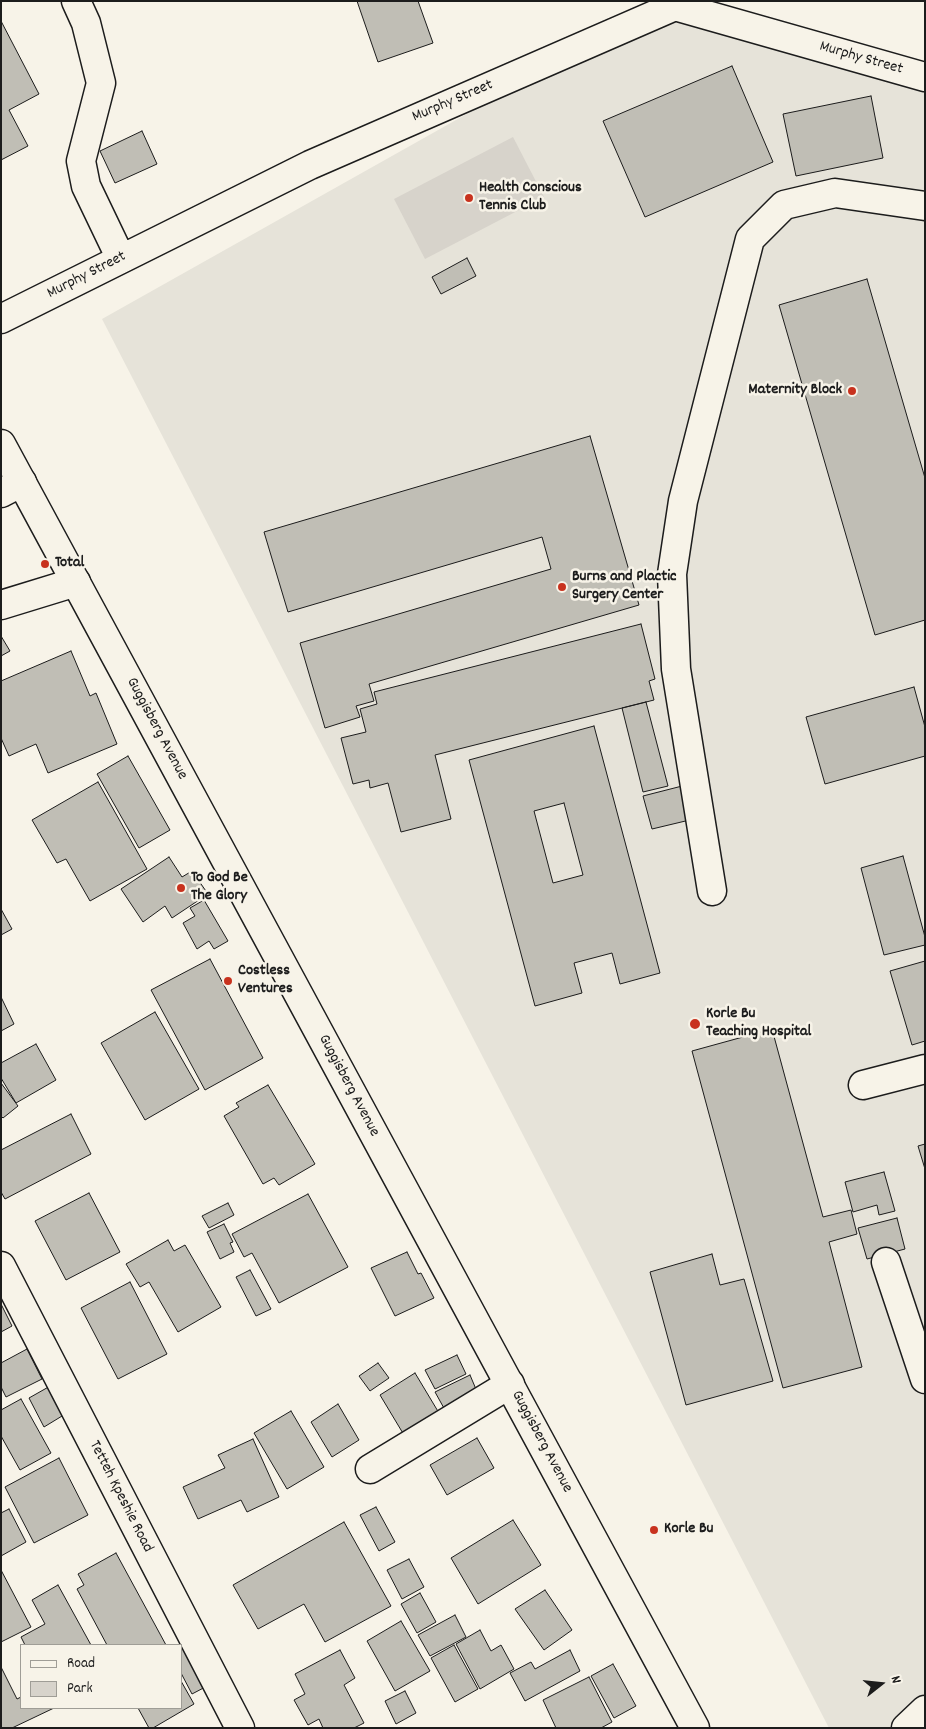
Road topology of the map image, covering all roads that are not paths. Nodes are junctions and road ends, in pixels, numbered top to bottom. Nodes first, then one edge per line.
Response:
1 (76, 1) edge
2 (676, 4) edge
3 (925, 77) edge
4 (925, 206) edge
5 (121, 259) junction
6 (1, 319) edge
7 (1, 444) edge
8 (12, 487) edge
9 (76, 582) junction
10 (1, 605) edge
11 (712, 891) dead end
12 (925, 1069) edge
13 (863, 1085) dead end
14 (886, 1262) dead end
15 (1, 1266) edge
16 (925, 1379) edge
17 (510, 1384) junction
18 (370, 1469) dead end
19 (925, 1710) edge
20 (240, 1728) edge
21 (695, 1728) edge
22 (906, 1728) edge

1 - 5 street
2 - 3 street, Murphy Street
2 - 5 street, Murphy Street
4 - 11 street
5 - 6 street, Murphy Street
7 - 8 street, Guggisberg Avenue
8 - 9 street, Guggisberg Avenue
9 - 10 street
9 - 17 street, Guggisberg Avenue
12 - 13 street
14 - 16 street
15 - 20 street, Tetteh Kpeshie Road
17 - 18 street
17 - 21 street, Guggisberg Avenue
19 - 22 street

